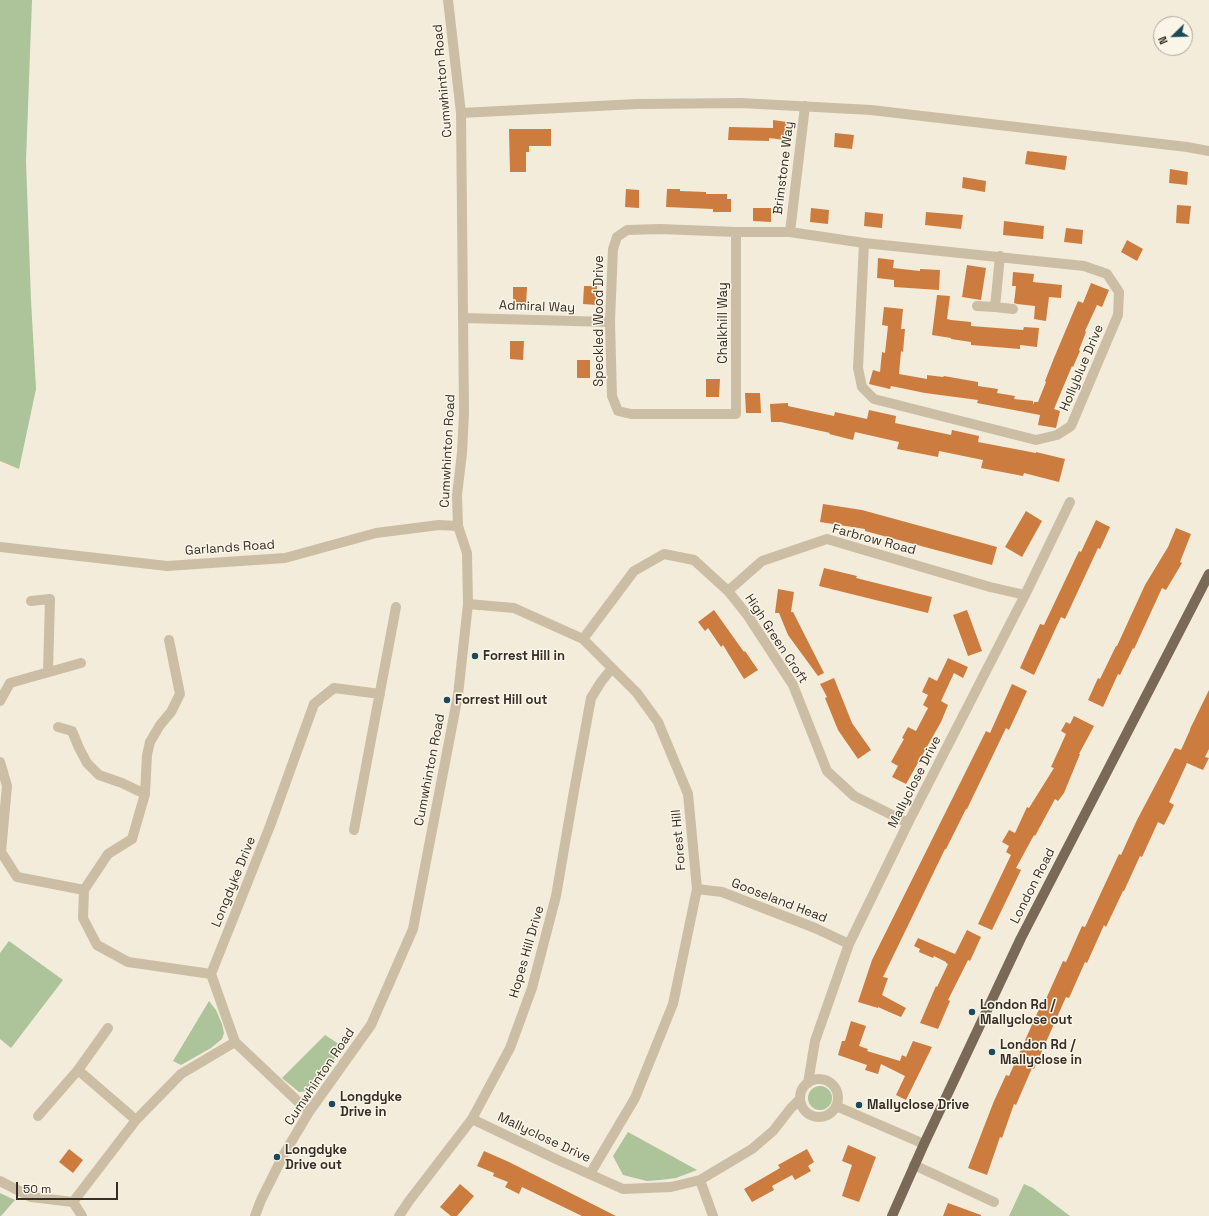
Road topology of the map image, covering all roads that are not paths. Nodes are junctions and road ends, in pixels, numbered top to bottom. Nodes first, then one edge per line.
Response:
1 (448, 0) edge
2 (805, 106) junction
3 (461, 113) junction
4 (1209, 151) edge
5 (736, 232) junction
6 (790, 232) junction
7 (864, 243) junction
8 (1000, 256) junction
9 (977, 306) dead end
10 (995, 307) junction
11 (1013, 309) dead end
12 (463, 318) junction
13 (610, 322) junction
14 (618, 411) joint
15 (1070, 502) dead end
16 (458, 526) junction
17 (0, 547) edge
18 (1209, 574) edge
19 (728, 591) junction
20 (1025, 595) junction
21 (31, 601) dead end
22 (468, 604) junction
23 (396, 608) dead end
24 (583, 639) junction
25 (169, 640) dead end
26 (81, 662) dead end
27 (612, 668) junction
28 (48, 672) junction
29 (380, 694) junction
30 (0, 701) edge
31 (58, 727) dead end
32 (0, 762) edge
33 (146, 794) junction
34 (2, 820) edge
35 (908, 823) junction
36 (354, 830) dead end
37 (697, 889) junction
38 (84, 890) junction
39 (849, 944) junction
40 (211, 974) junction
41 (108, 1028) dead end
42 (235, 1042) junction
43 (78, 1070) junction
44 (808, 1083) junction
45 (800, 1099) junction
46 (836, 1106) junction
47 (309, 1112) junction
48 (38, 1116) dead end
49 (472, 1119) junction
50 (136, 1120) junction
51 (924, 1144) junction
52 (914, 1165) junction
53 (590, 1174) junction
54 (700, 1180) junction
55 (0, 1181) edge
56 (73, 1202) junction
57 (994, 1202) dead end
58 (82, 1216) edge
59 (255, 1216) edge
60 (399, 1216) edge
61 (713, 1216) edge
62 (892, 1216) edge

1 - 3 street, Cumwhinton Road
2 - 3 street
2 - 4 street
2 - 6 street, Brimstone Way
3 - 12 street, Cumwhinton Road
5 - 6 street, Speckled Wood Drive
5 - 13 street, Speckled Wood Drive
5 - 14 street, Chalkhill Way
6 - 7 street, Hollyblue Drive
7 - 8 street, Hollyblue Drive
7 - 8 street, Hollyblue Drive
8 - 10 street
9 - 10 street
10 - 11 street
12 - 13 street, Admiral Way
12 - 16 street, Cumwhinton Road
13 - 14 street, Speckled Wood Drive
15 - 20 street, Mallyclose Drive
16 - 17 street, Garlands Road
16 - 22 street, Cumwhinton Road
18 - 51 main road, London Road
19 - 20 street, Farbrow Road
19 - 24 street, High Green Croft
19 - 35 street, High Green Croft
20 - 35 street, Mallyclose Drive
21 - 28 street
22 - 24 street, Forest Hill
22 - 47 street, Cumwhinton Road
23 - 29 street
24 - 27 street, Forest Hill
25 - 33 street
26 - 28 street
27 - 37 street, Forest Hill
27 - 49 street, Hopes Hill Drive
28 - 30 street
29 - 36 street
29 - 40 street, Longdyke Drive
31 - 33 street
32 - 34 street
33 - 38 street
34 - 38 street
35 - 39 street, Mallyclose Drive
37 - 39 street, Gooseland Head
37 - 53 street, Forest Hill
38 - 40 street
39 - 44 street, Mallyclose Drive
40 - 42 street
41 - 43 street
42 - 47 street
42 - 50 street
43 - 48 street
43 - 50 street
44 - 45 street, Mallyclose Drive
44 - 46 street
45 - 46 street
45 - 54 street, Mallyclose Drive
46 - 51 street
47 - 59 street, Cumwhinton Road
49 - 53 street, Mallyclose Drive
49 - 60 street, Hopes Hill Drive
50 - 56 street
51 - 52 main road, London Road
52 - 57 street
52 - 62 main road, London Road
53 - 54 street, Mallyclose Drive
54 - 61 street
55 - 56 street
56 - 58 street

